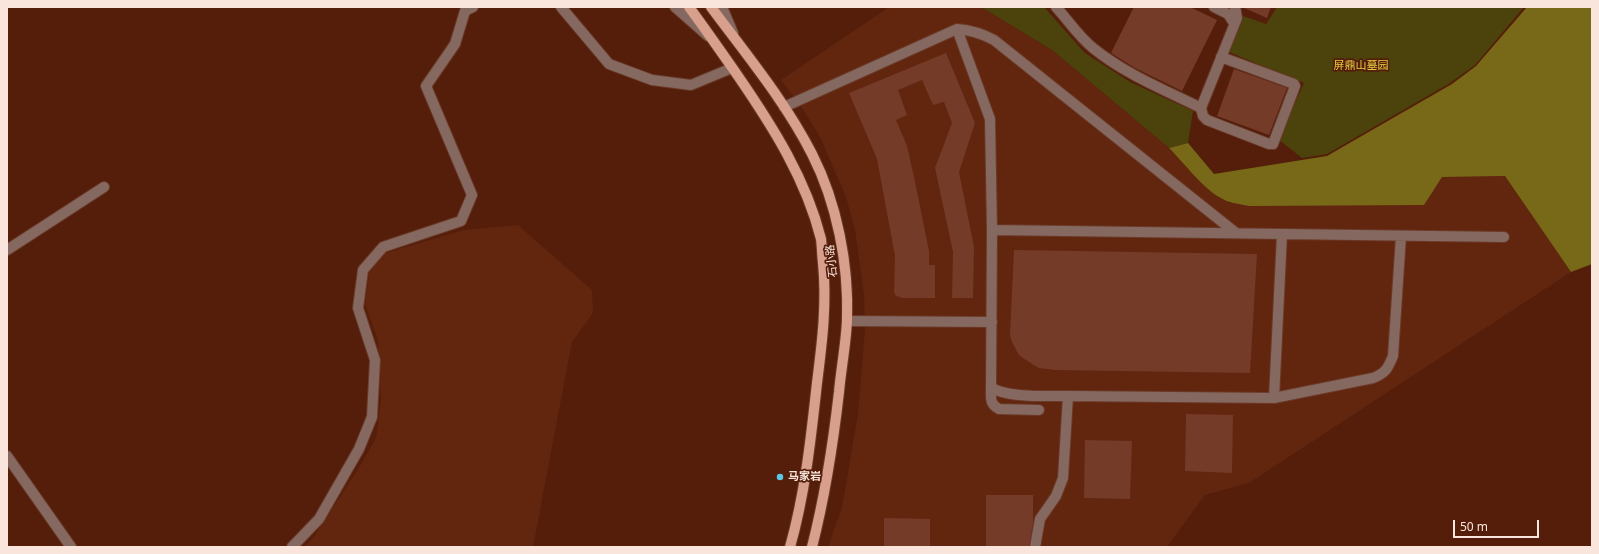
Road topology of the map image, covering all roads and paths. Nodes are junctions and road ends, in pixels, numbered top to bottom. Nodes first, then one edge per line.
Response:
1 (473, 7) edge
2 (562, 7) edge
3 (675, 7) edge
4 (689, 7) edge
5 (711, 7) edge
6 (722, 7) edge
7 (1056, 7) edge
8 (1214, 7) edge
9 (1235, 7) edge
10 (1234, 23) junction
11 (957, 29) junction
12 (737, 42) junction
13 (717, 45) junction
14 (1221, 57) junction
15 (732, 68) junction
16 (784, 107) junction
17 (1201, 108) junction
18 (104, 187) dead end
19 (992, 230) junction
20 (1236, 233) junction
21 (1282, 234) junction
22 (1401, 236) junction
23 (1504, 237) dead end
24 (7, 250) edge
25 (847, 320) junction
26 (992, 322) junction
27 (991, 387) junction
28 (1068, 396) junction
29 (1274, 398) junction
30 (1039, 410) dead end
31 (7, 456) edge
32 (71, 547) edge
33 (292, 547) edge
34 (790, 547) edge
35 (812, 547) edge
36 (1036, 547) edge

1 - 33 street
2 - 15 street
3 - 13 street
4 - 13 main road, 石小路
5 - 12 main road, 石小路
6 - 12 street
7 - 17 street
8 - 10 street
9 - 10 street
10 - 14 street
11 - 16 street
11 - 19 street
11 - 20 street
12 - 16 main road, 石小路
13 - 15 main road, 石小路
14 - 17 street
14 - 17 street
15 - 34 main road, 石小路
16 - 25 main road, 石小路
18 - 24 street
19 - 20 street
19 - 26 street
20 - 21 street
21 - 22 street
21 - 29 street
22 - 23 street
22 - 29 street
25 - 26 street
25 - 35 main road, 石小路
26 - 27 street
27 - 28 street
27 - 30 street
28 - 29 street
28 - 36 street
31 - 32 street

